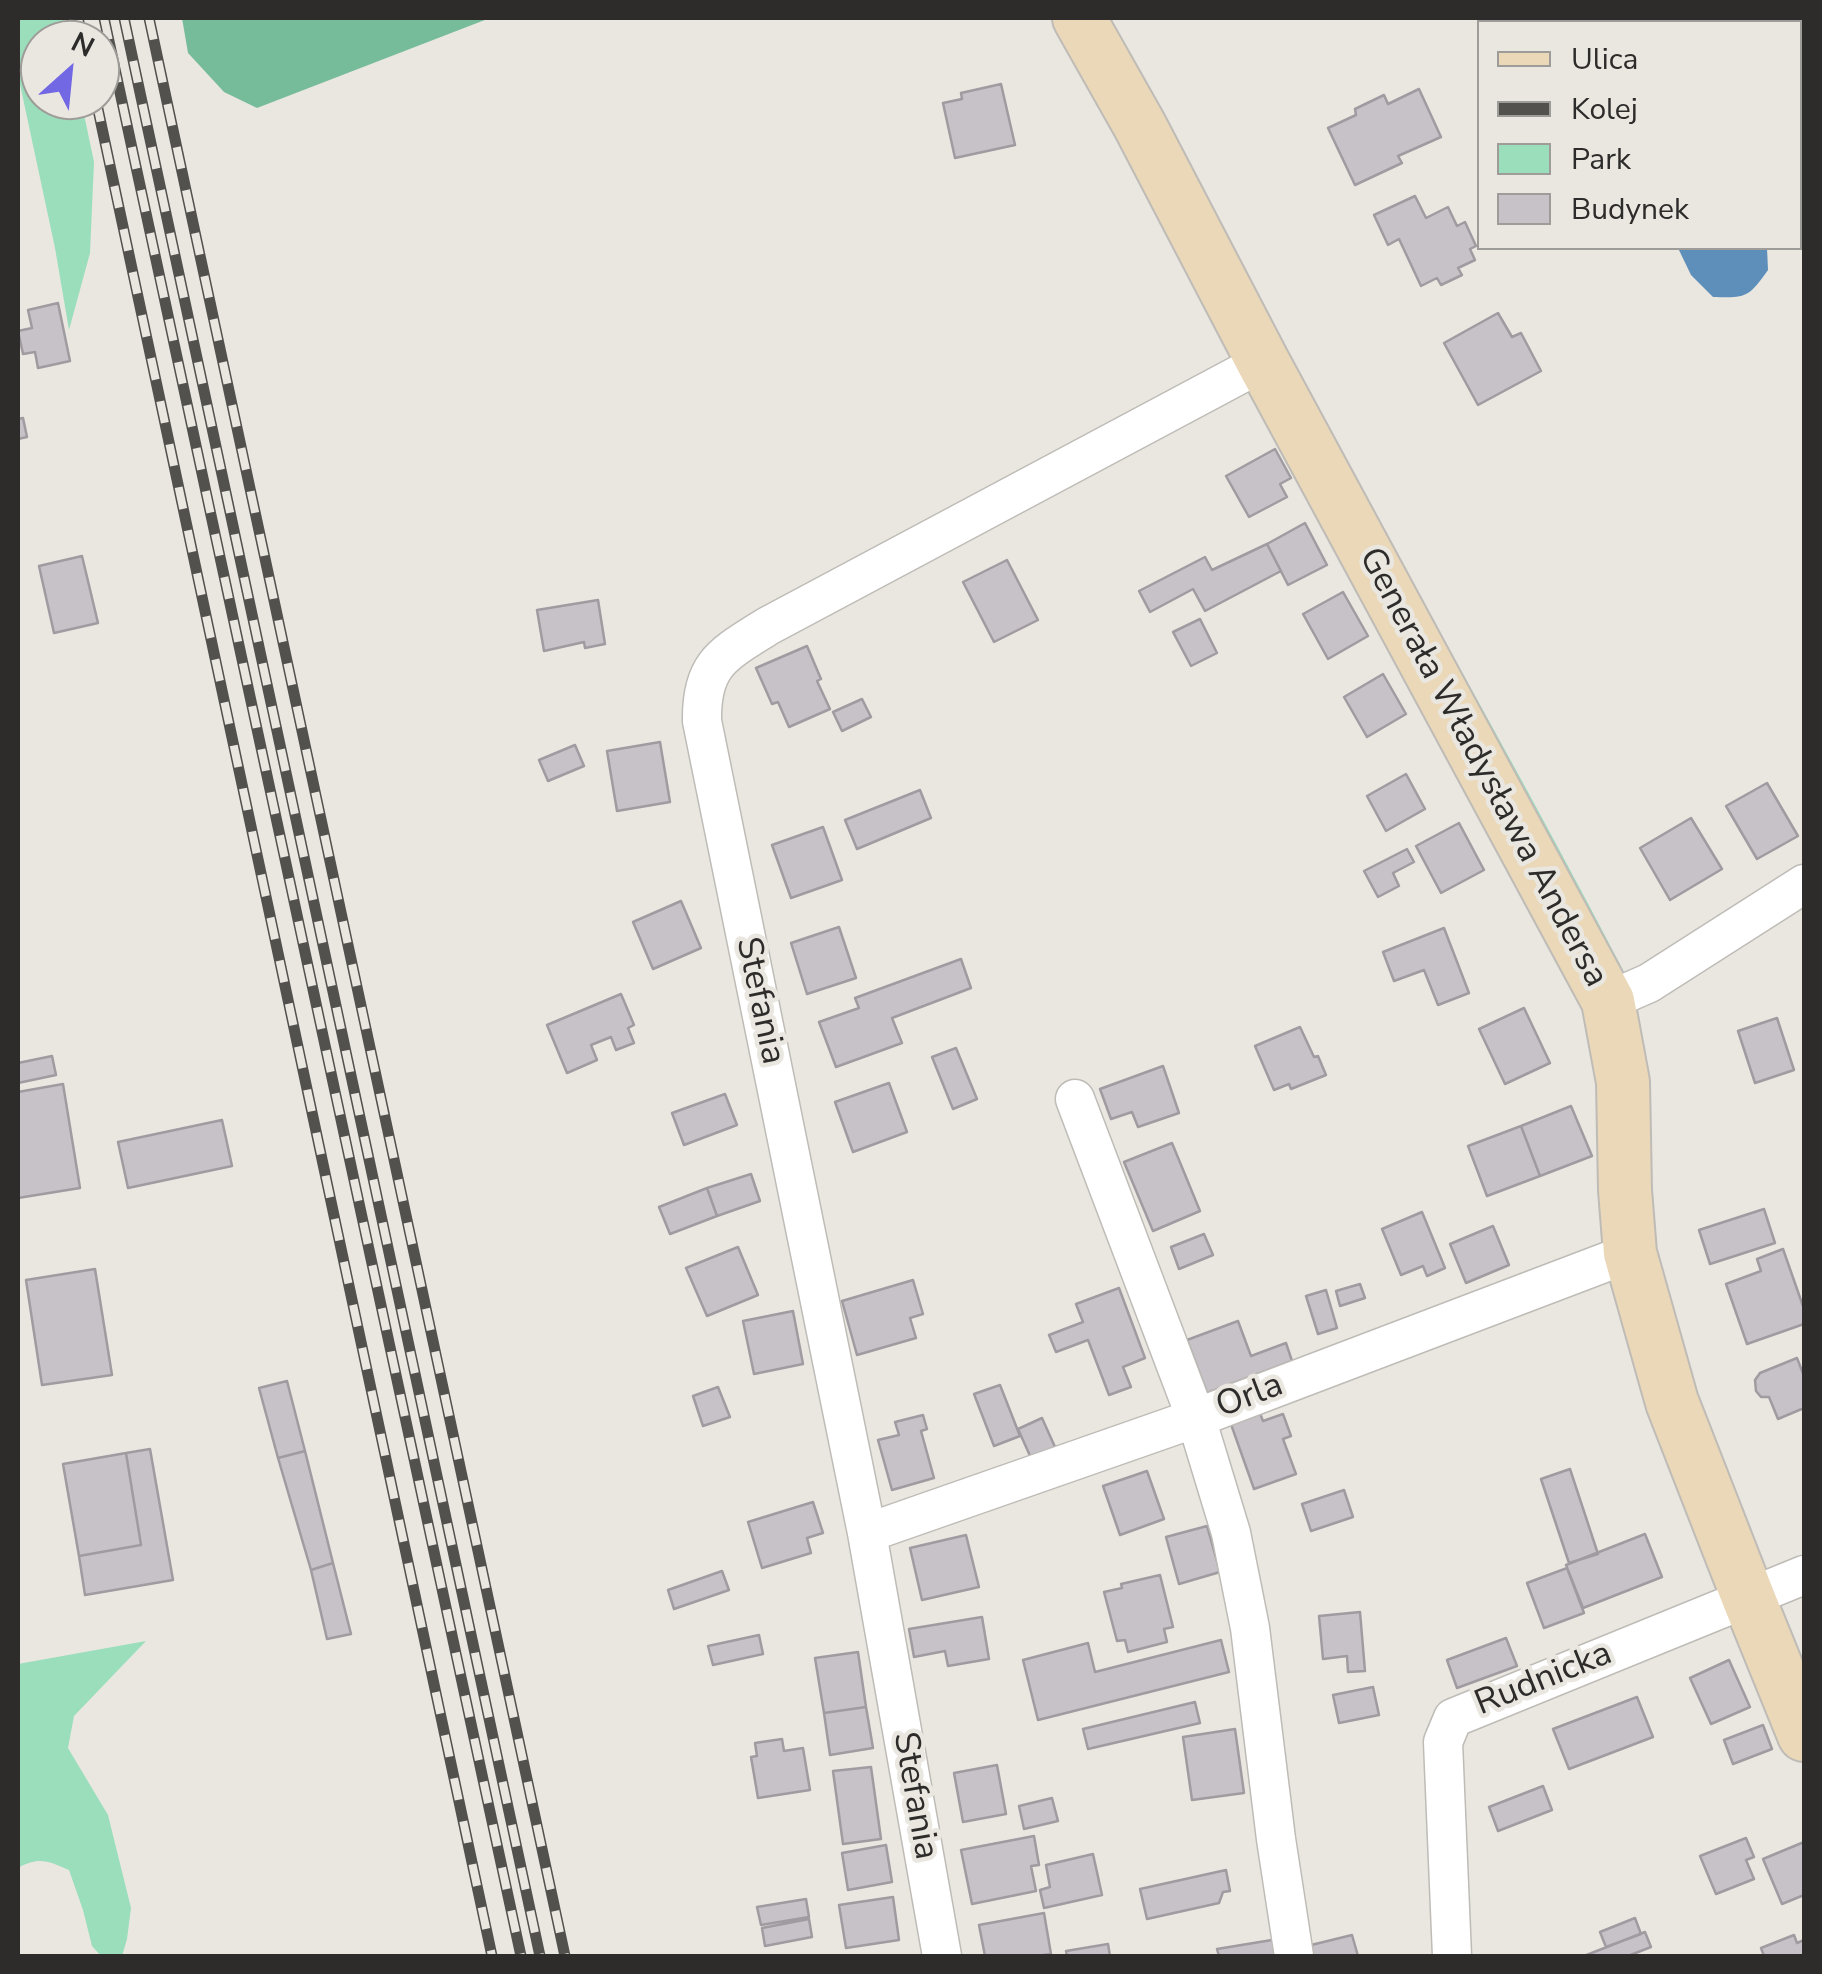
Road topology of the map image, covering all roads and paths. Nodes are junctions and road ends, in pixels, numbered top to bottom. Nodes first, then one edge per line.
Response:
1 (1079, 18) edge
2 (1263, 362) junction
3 (1804, 884) edge
4 (1608, 1001) junction
5 (1076, 1099) dead end
6 (1630, 1252) junction
7 (1196, 1418) junction
8 (867, 1533) junction
9 (1804, 1575) edge
10 (1748, 1597) junction
11 (1804, 1736) edge
12 (942, 1956) edge
13 (1294, 1956) edge
14 (1452, 1956) edge

1 - 2 street, Generała Władysława Andersa
2 - 4 street, Generała Władysława Andersa
2 - 8 street, Stefania
3 - 4 street
4 - 6 street, Generała Władysława Andersa
5 - 7 street
6 - 7 street, Orla
6 - 10 street, Generała Władysława Andersa
7 - 8 street, Orla
7 - 13 street
8 - 12 street, Stefania
9 - 10 street, Rudnicka
10 - 11 street, Generała Władysława Andersa
10 - 14 street, Rudnicka

